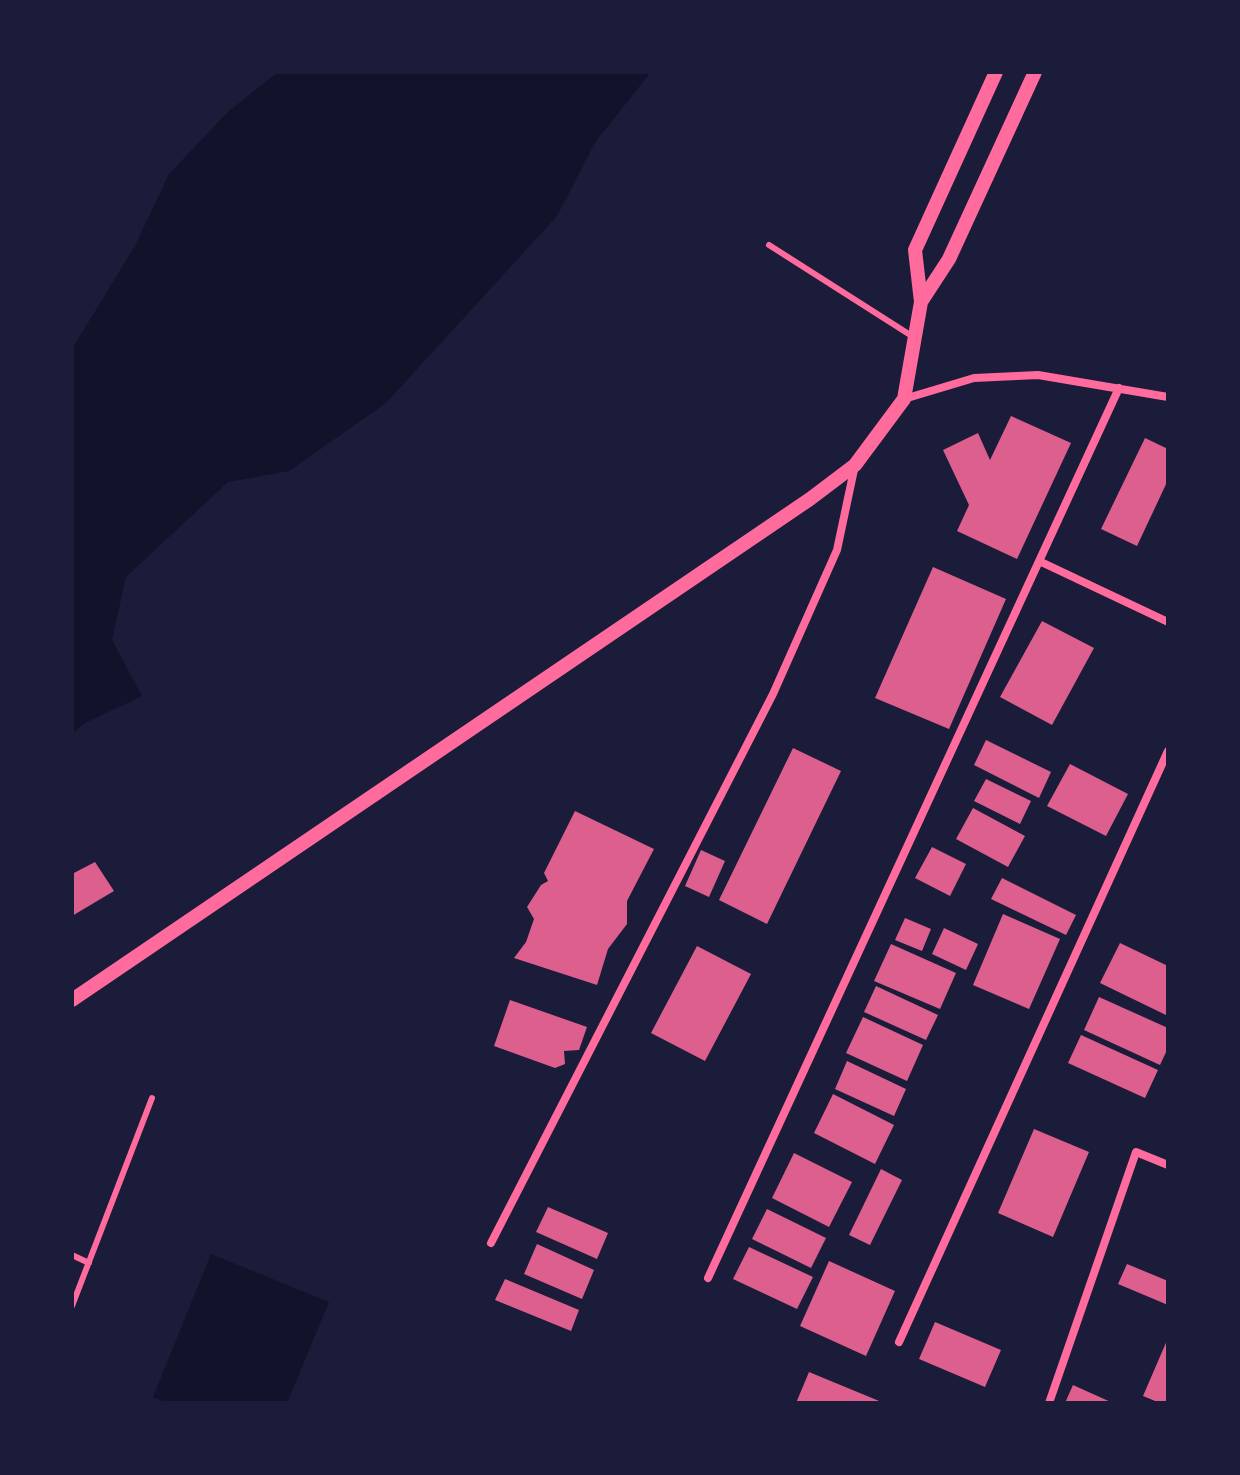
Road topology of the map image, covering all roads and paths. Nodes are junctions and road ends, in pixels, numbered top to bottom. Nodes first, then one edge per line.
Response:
1 (996, 72) edge
2 (1035, 72) edge
3 (769, 245) dead end
4 (921, 302) junction
5 (915, 338) junction
6 (1119, 388) junction
7 (1168, 397) edge
8 (904, 399) junction
9 (855, 465) junction
10 (1039, 561) junction
11 (1168, 622) edge
12 (1168, 751) edge
13 (72, 1000) edge
14 (152, 1098) dead end
15 (1168, 1165) edge
16 (491, 1243) dead end
17 (72, 1255) edge
18 (89, 1263) junction
19 (708, 1278) dead end
20 (72, 1306) edge
21 (899, 1342) dead end
22 (1049, 1403) edge

1 - 4 street
2 - 4 street
3 - 5 lane
4 - 5 street
5 - 8 street
6 - 7 street
6 - 8 street
6 - 10 street
8 - 9 street
9 - 13 street
9 - 16 street
10 - 11 street
10 - 19 street
12 - 21 street
14 - 18 lane
15 - 22 street
17 - 18 lane
18 - 20 lane

